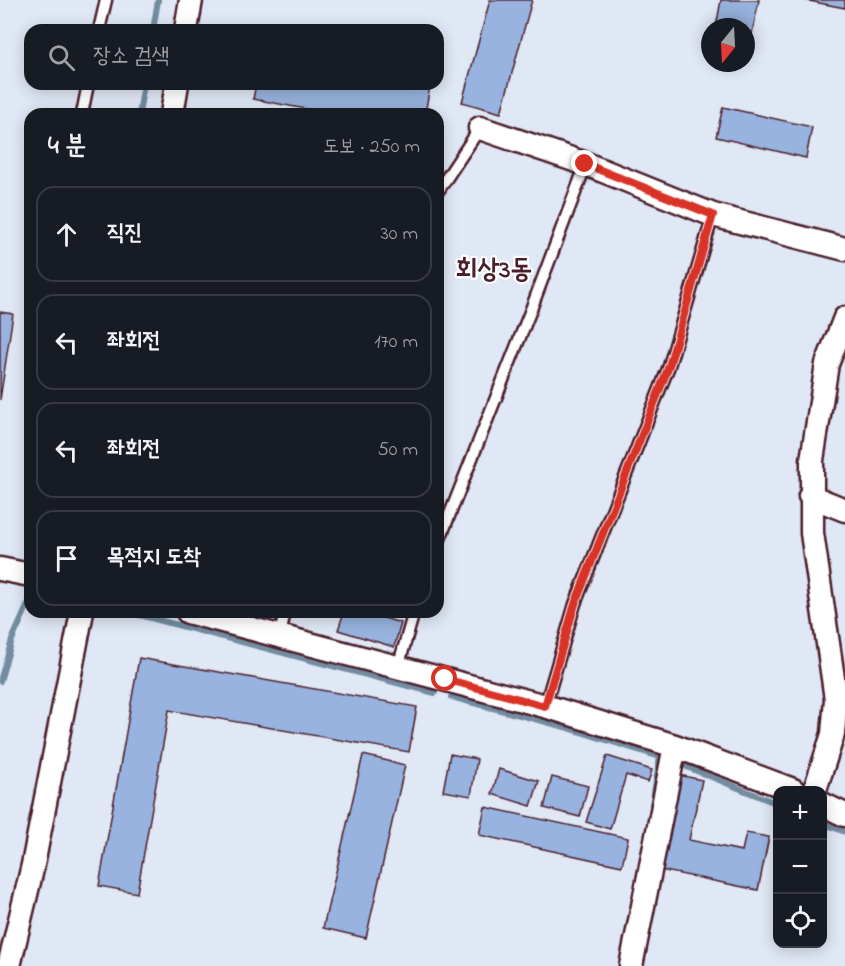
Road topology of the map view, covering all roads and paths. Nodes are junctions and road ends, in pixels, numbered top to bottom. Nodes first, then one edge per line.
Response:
1 (106, 0) edge
2 (191, 0) edge
3 (100, 24) edge
4 (187, 24) edge
5 (87, 90) edge
6 (176, 90) edge
7 (83, 108) edge
8 (172, 108) edge
9 (480, 128) joint
10 (585, 164) junction
11 (444, 182) edge
12 (713, 215) junction
13 (845, 249) edge
14 (845, 318) edge
15 (836, 366) edge
16 (810, 496) junction
17 (845, 510) edge
18 (444, 529) edge
19 (0, 568) edge
20 (24, 574) edge
21 (81, 618) edge
22 (212, 618) edge
23 (284, 618) edge
24 (412, 618) edge
25 (280, 635) junction
26 (398, 667) junction
27 (545, 706) junction
28 (675, 746) junction
29 (782, 786) edge
30 (816, 786) edge
31 (827, 806) edge
32 (845, 815) edge
33 (9, 966) edge
34 (631, 966) edge

1 - 3 lane
2 - 4 street
5 - 7 lane
6 - 8 street
9 - 10 street
9 - 11 lane
10 - 12 street
10 - 18 lane
12 - 13 street
12 - 27 lane
14 - 15 street
15 - 16 street
16 - 17 street
16 - 30 street
19 - 20 street
21 - 33 street
22 - 25 street
23 - 25 lane
24 - 26 lane
25 - 26 street
26 - 27 street
27 - 28 street
28 - 29 street
28 - 34 street
31 - 32 street

